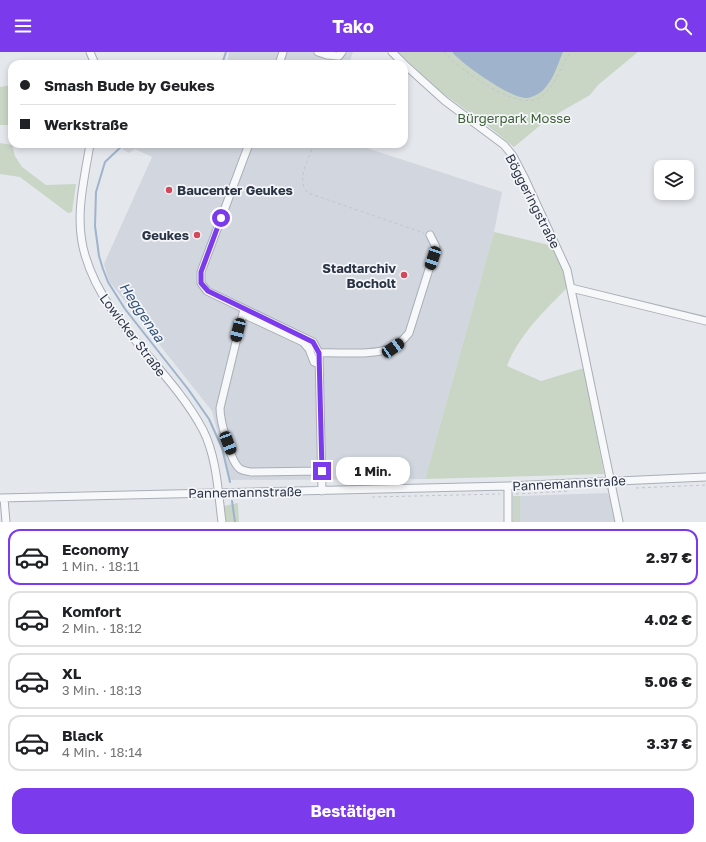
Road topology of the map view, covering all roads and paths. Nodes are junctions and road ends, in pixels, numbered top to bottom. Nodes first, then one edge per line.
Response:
1 (318, 52) edge
2 (342, 52) edge
3 (392, 52) edge
4 (444, 52) edge
5 (571, 52) edge
6 (400, 60) edge
7 (408, 68) edge
8 (89, 148) edge
9 (248, 148) edge
10 (313, 148) edge
11 (430, 235) joint
12 (571, 288) junction
13 (243, 311) junction
14 (706, 321) edge
15 (319, 353) junction
16 (319, 364) junction
17 (322, 471) junction
18 (706, 477) edge
19 (610, 480) junction
20 (508, 486) junction
21 (322, 491) junction
22 (218, 492) junction
23 (2, 498) edge
24 (6, 522) edge
25 (222, 522) edge
26 (508, 522) edge
27 (619, 522) edge

1 - 2 street
3 - 6 street, Böggeringstraße
4 - 5 path
7 - 12 street, Böggeringstraße
8 - 22 street, Lowicker Straße
9 - 13 street
10 - 11 path
11 - 15 street
12 - 14 street
12 - 19 street, Böggeringstraße
13 - 15 street
13 - 16 street
13 - 17 street
15 - 16 street
16 - 17 street
17 - 21 street
18 - 19 street, Pannemannstraße
19 - 20 street, Pannemannstraße
19 - 27 street, Böggeringstraße
20 - 21 street, Pannemannstraße
20 - 26 street
21 - 22 street, Pannemannstraße
22 - 23 street, Pannemannstraße
22 - 25 street, Lowicker Straße
23 - 24 street

